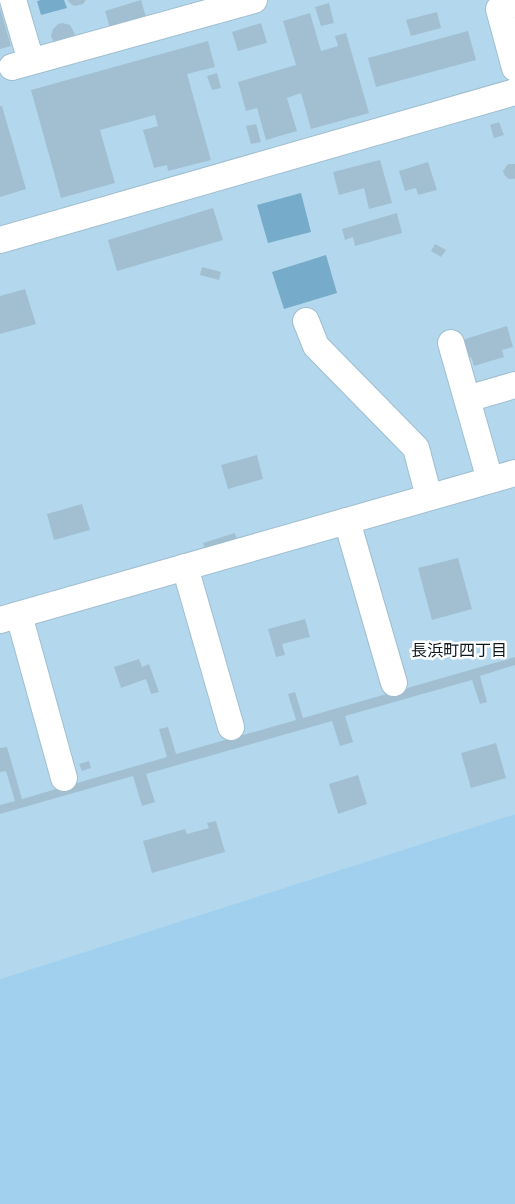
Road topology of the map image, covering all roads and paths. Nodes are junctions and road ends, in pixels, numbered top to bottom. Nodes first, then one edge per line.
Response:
1 (13, 0) edge
2 (254, 0) edge
3 (503, 4) edge
4 (515, 68) edge
5 (515, 92) edge
6 (0, 240) edge
7 (306, 321) dead end
8 (451, 343) dead end
9 (515, 385) edge
10 (467, 399) junction
11 (515, 473) edge
12 (490, 480) junction
13 (429, 497) junction
14 (347, 521) junction
15 (185, 568) junction
16 (9, 618) edge
17 (394, 683) dead end
18 (231, 727) dead end
19 (64, 778) dead end

1 - 2 lane
3 - 4 lane
5 - 6 lane
7 - 13 lane
8 - 10 lane
9 - 10 lane
10 - 12 lane
11 - 12 lane
12 - 13 lane
13 - 14 lane
14 - 15 lane
14 - 17 lane
15 - 16 lane
15 - 18 lane
16 - 19 lane

